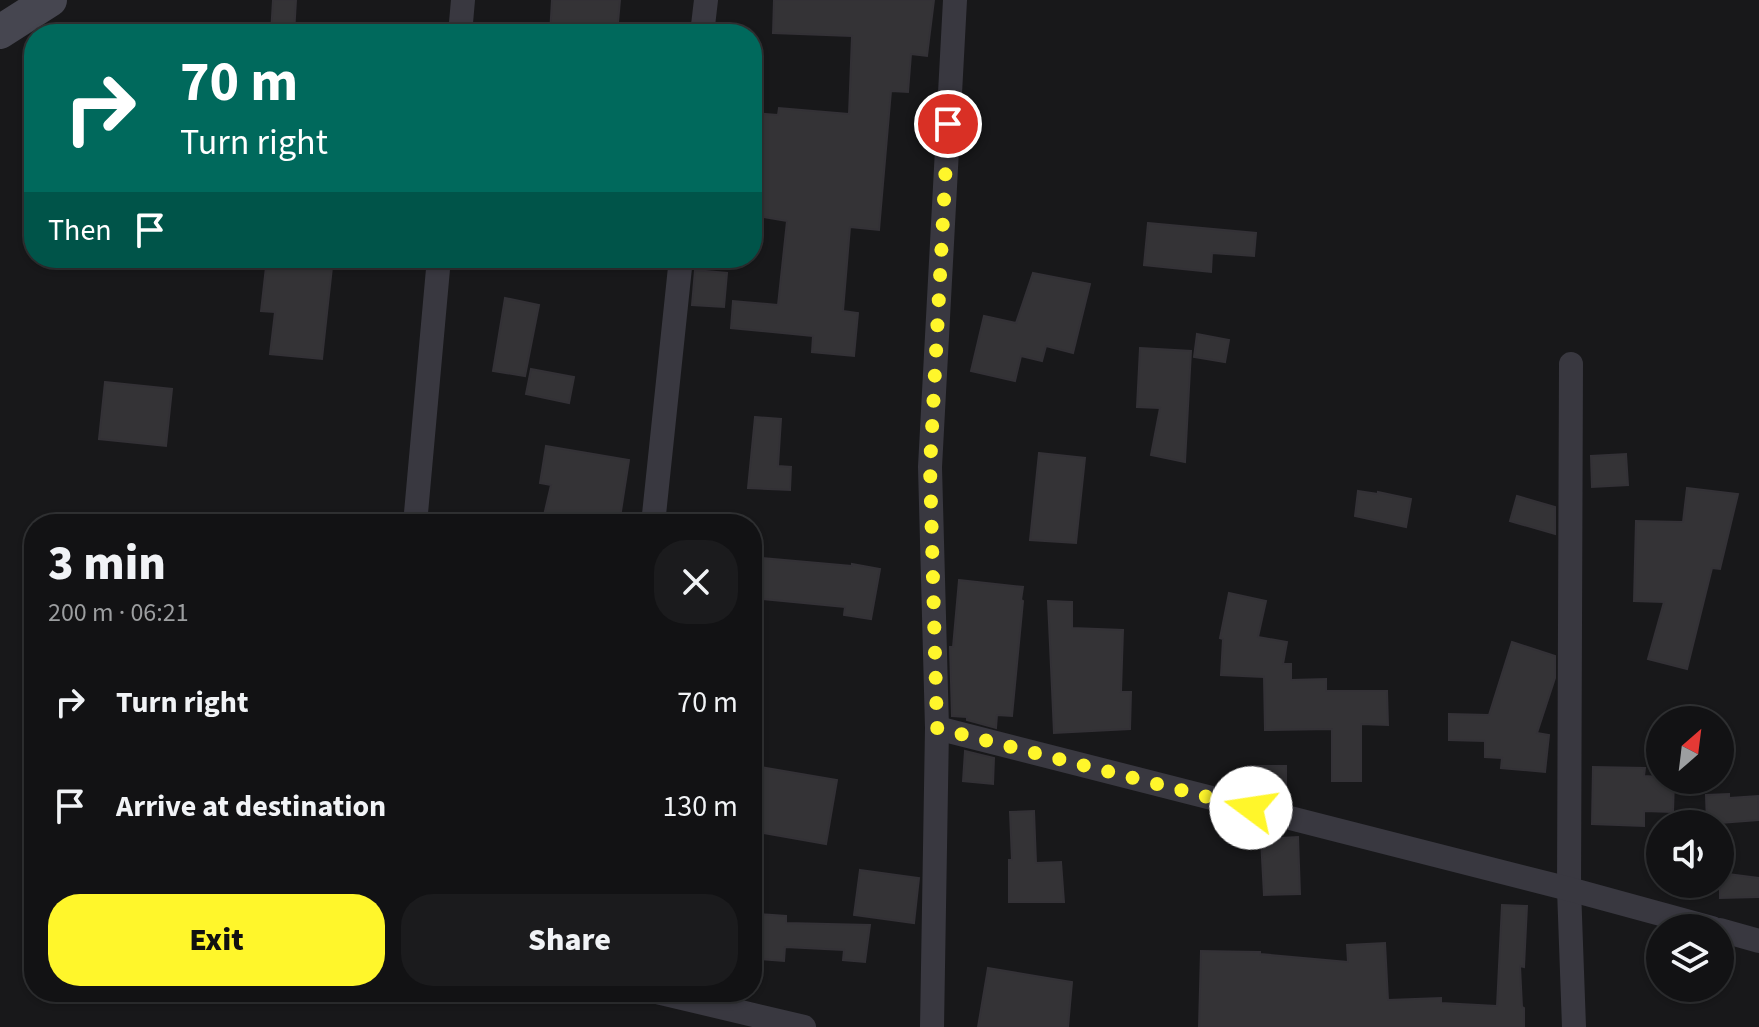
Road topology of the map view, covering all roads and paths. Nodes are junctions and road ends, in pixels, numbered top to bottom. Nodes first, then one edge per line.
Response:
1 (50, 0) edge
2 (463, 0) edge
3 (706, 0) edge
4 (955, 0) edge
5 (461, 24) edge
6 (703, 24) edge
7 (0, 32) edge
8 (438, 268) edge
9 (680, 268) edge
10 (1571, 364) dead end
11 (416, 514) edge
12 (654, 514) edge
13 (937, 728) junction
14 (1569, 889) junction
15 (1661, 914) edge
16 (1734, 934) edge
17 (1759, 941) edge
18 (699, 1002) edge
19 (804, 1027) edge
20 (932, 1027) edge
21 (1574, 1027) edge

1 - 7 main road
2 - 5 street
3 - 6 street
4 - 13 street
8 - 11 street
9 - 12 street
10 - 14 street
13 - 14 street
13 - 20 street
14 - 15 street
14 - 21 street
16 - 17 street
18 - 19 street

